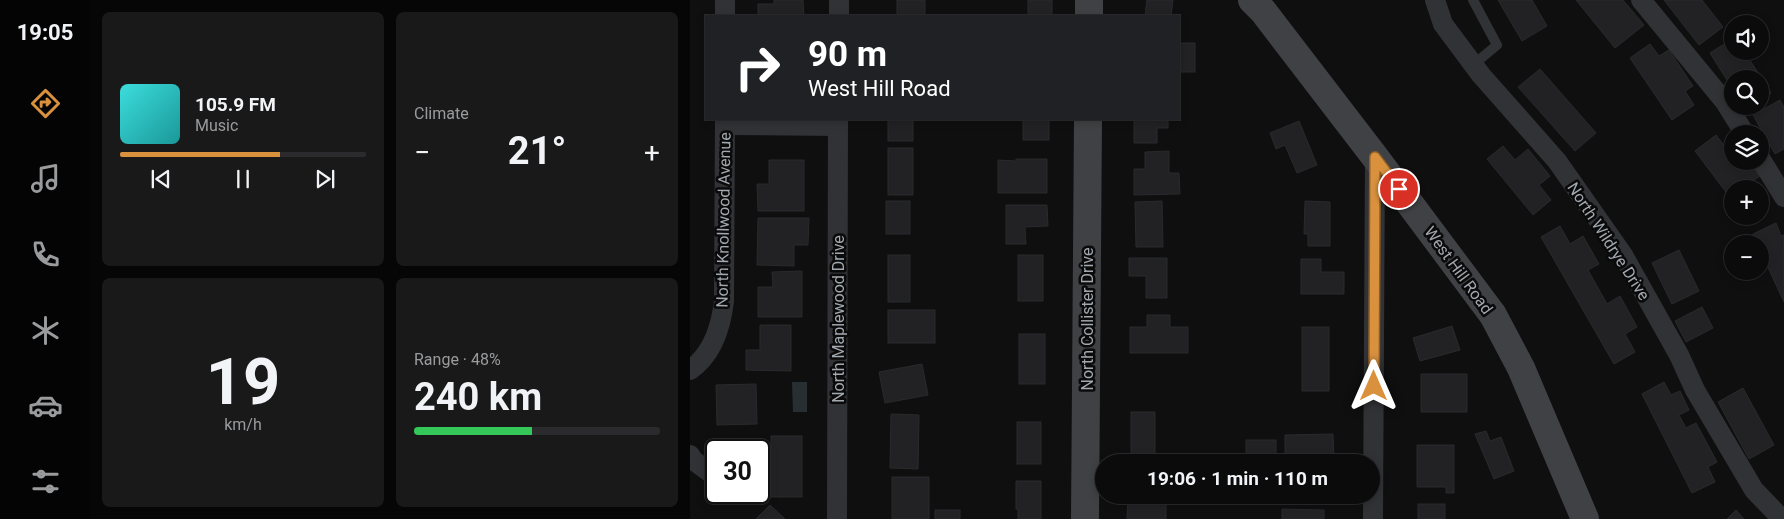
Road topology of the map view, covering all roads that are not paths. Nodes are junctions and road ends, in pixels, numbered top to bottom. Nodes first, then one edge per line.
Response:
1 (725, 0) edge
2 (839, 0) edge
3 (1089, 0) edge
4 (1252, 0) edge
5 (1435, 0) edge
6 (1473, 0) edge
7 (1641, 0) edge
8 (725, 15) edge
9 (839, 15) edge
10 (1089, 15) edge
11 (1474, 64) junction
12 (1088, 120) edge
13 (725, 122) edge
14 (838, 122) edge
15 (1739, 125) edge
16 (1375, 157) junction
17 (1767, 170) edge
18 (1784, 197) edge
19 (690, 370) edge
20 (690, 455) edge
21 (705, 469) edge
22 (837, 519) edge
23 (1086, 519) edge
24 (1374, 519) edge
25 (1585, 519) edge
26 (1782, 519) edge

1 - 8 street
2 - 9 street
3 - 10 street
4 - 16 street, West Hill Road
5 - 11 street, North Wildrye Drive
6 - 11 lane
7 - 15 street
11 - 26 street, North Wildrye Drive
12 - 23 street, North Collister Drive
13 - 14 street
13 - 19 street, North Knollwood Avenue
14 - 22 street, North Maplewood Drive
16 - 24 street
16 - 25 street, West Hill Road
17 - 18 street
20 - 21 street

